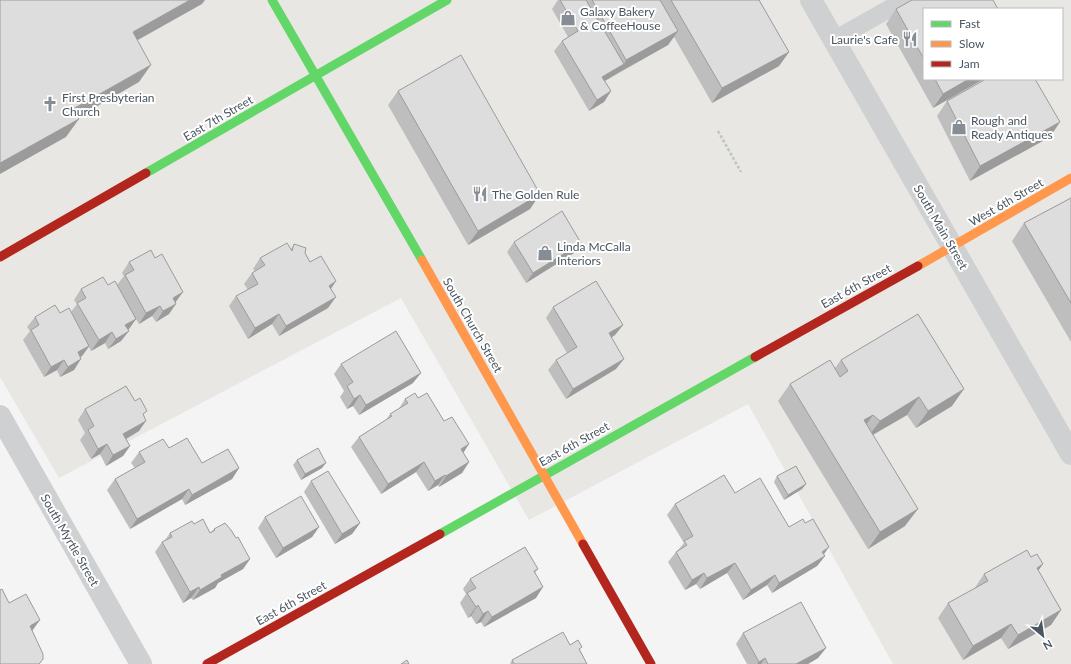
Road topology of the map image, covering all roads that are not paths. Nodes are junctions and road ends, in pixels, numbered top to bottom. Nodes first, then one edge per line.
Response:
1 (272, 0) edge
2 (447, 0) edge
3 (811, 0) edge
4 (905, 0) edge
5 (834, 40) junction
6 (316, 76) junction
7 (1071, 178) edge
8 (952, 247) junction
9 (0, 256) edge
10 (0, 416) edge
11 (1071, 454) edge
12 (545, 474) junction
13 (141, 664) edge
14 (207, 664) edge
15 (651, 664) edge

1 - 6 street, South Church Street
2 - 6 street, East 7th Street
3 - 5 street, South Main Street
4 - 5 lane
5 - 8 street, South Main Street
6 - 9 street, East 7th Street
6 - 12 street, South Church Street
7 - 8 street, West 6th Street
8 - 11 street, South Main Street
8 - 12 street, East 6th Street
10 - 13 street, South Myrtle Street
12 - 14 street, East 6th Street
12 - 15 street, South Church Street

